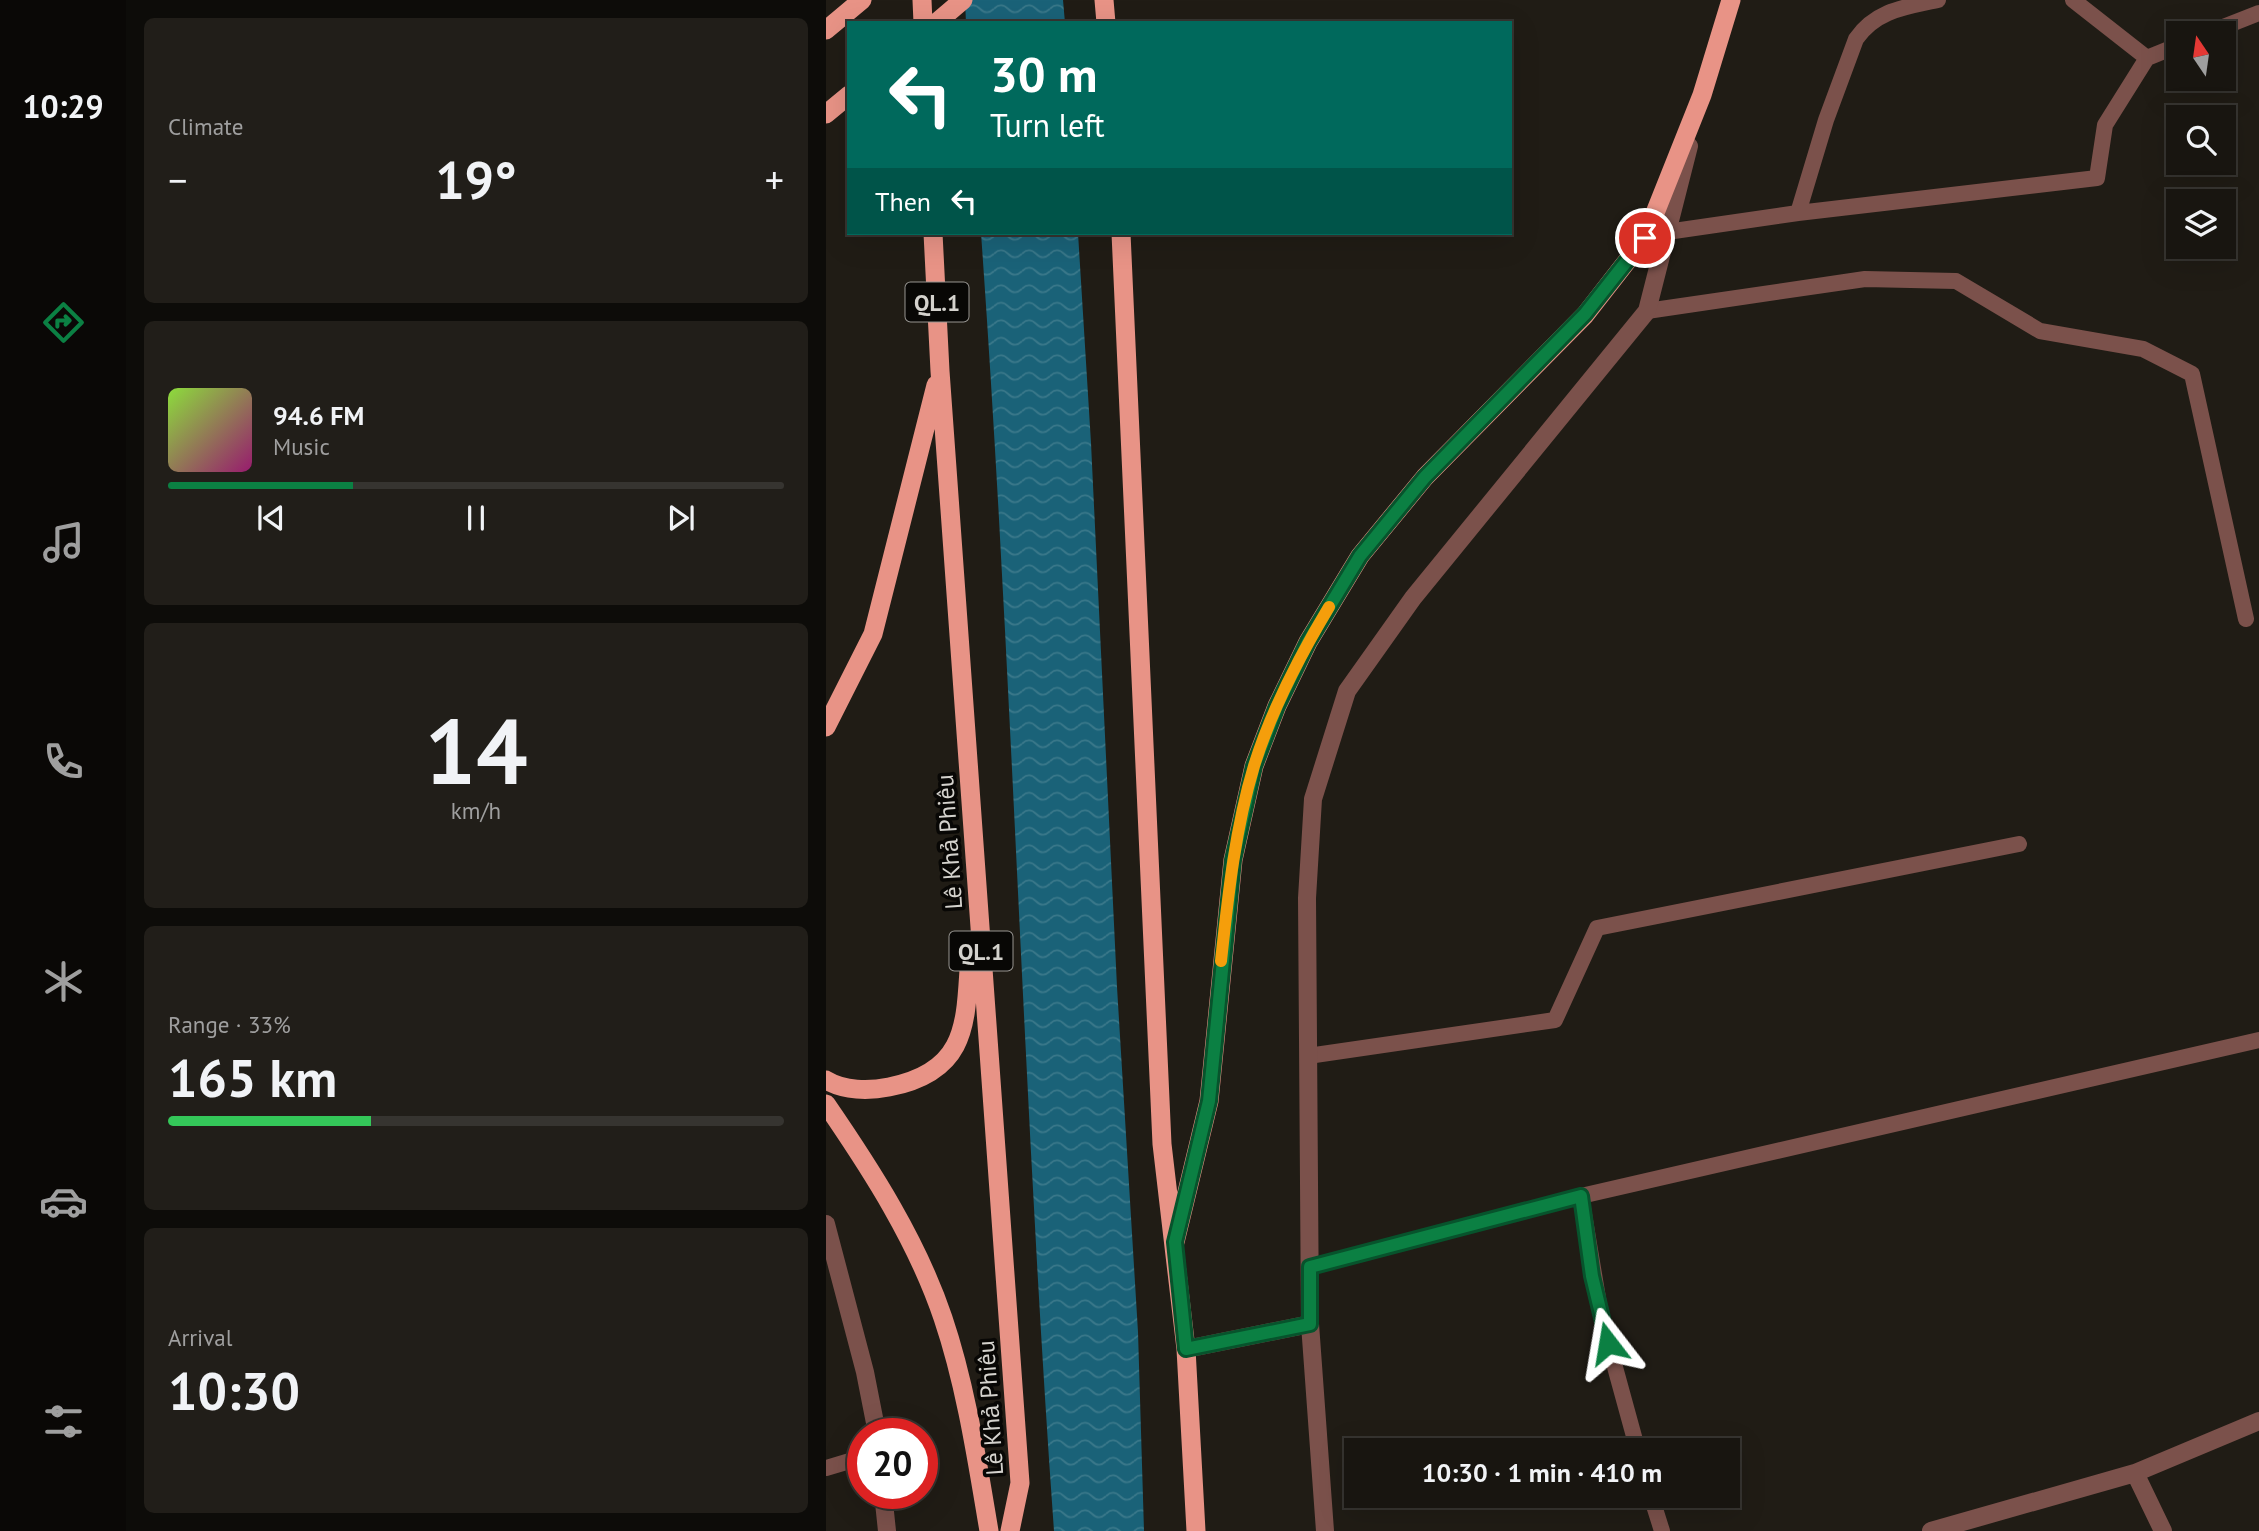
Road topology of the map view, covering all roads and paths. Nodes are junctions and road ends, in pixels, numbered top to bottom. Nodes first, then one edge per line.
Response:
1 (862, 0) edge
2 (922, 0) edge
3 (963, 0) edge
4 (1104, 0) edge
5 (1731, 0) edge
6 (1938, 0) edge
7 (2073, 0) edge
8 (2259, 13) edge
9 (923, 21) edge
10 (938, 21) edge
11 (1106, 21) edge
12 (2236, 22) edge
13 (826, 30) edge
14 (2166, 50) edge
15 (2147, 58) junction
16 (1702, 95) junction
17 (1798, 213) junction
18 (1667, 232) junction
19 (933, 235) edge
20 (1121, 235) edge
21 (1647, 311) junction
22 (940, 371) junction
23 (2246, 619) dead end
24 (826, 727) edge
25 (2019, 844) dead end
26 (977, 887) junction
27 (2259, 1040) edge
28 (1308, 1056) junction
29 (826, 1080) edge
30 (826, 1104) edge
31 (1581, 1196) junction
32 (826, 1224) edge
33 (1175, 1242) junction
34 (1310, 1267) junction
35 (1310, 1324) junction
36 (1186, 1349) junction
37 (874, 1418) edge
38 (2259, 1421) edge
39 (1634, 1438) edge
40 (847, 1462) edge
41 (826, 1468) edge
42 (2135, 1474) junction
43 (1655, 1508) edge
44 (885, 1509) edge
45 (887, 1531) edge
46 (989, 1531) edge
47 (1010, 1531) edge
48 (1196, 1531) edge
49 (1325, 1531) edge
50 (1662, 1531) edge
51 (1931, 1531) edge
52 (2163, 1531) edge

1 - 13 highway
2 - 9 highway
3 - 10 highway
4 - 11 highway
5 - 16 highway
6 - 17 lane
7 - 15 lane
8 - 12 lane
14 - 15 lane
15 - 17 lane
16 - 18 street
16 - 33 highway
17 - 18 lane
18 - 21 street
19 - 22 highway, Lê Khả Phiêu / QL.1
20 - 33 highway
21 - 23 lane
21 - 28 street
22 - 24 highway
22 - 26 highway, Lê Khả Phiêu / QL.1
25 - 28 lane
26 - 29 highway
26 - 47 highway, Lê Khả Phiêu / QL.1
27 - 31 lane
28 - 34 street
30 - 46 highway
31 - 34 lane
31 - 39 lane
32 - 37 street
33 - 36 highway
34 - 35 street
35 - 36 street
35 - 49 street
36 - 48 highway
38 - 42 street
40 - 41 lane
42 - 51 street
42 - 52 street
43 - 50 lane
44 - 45 street

